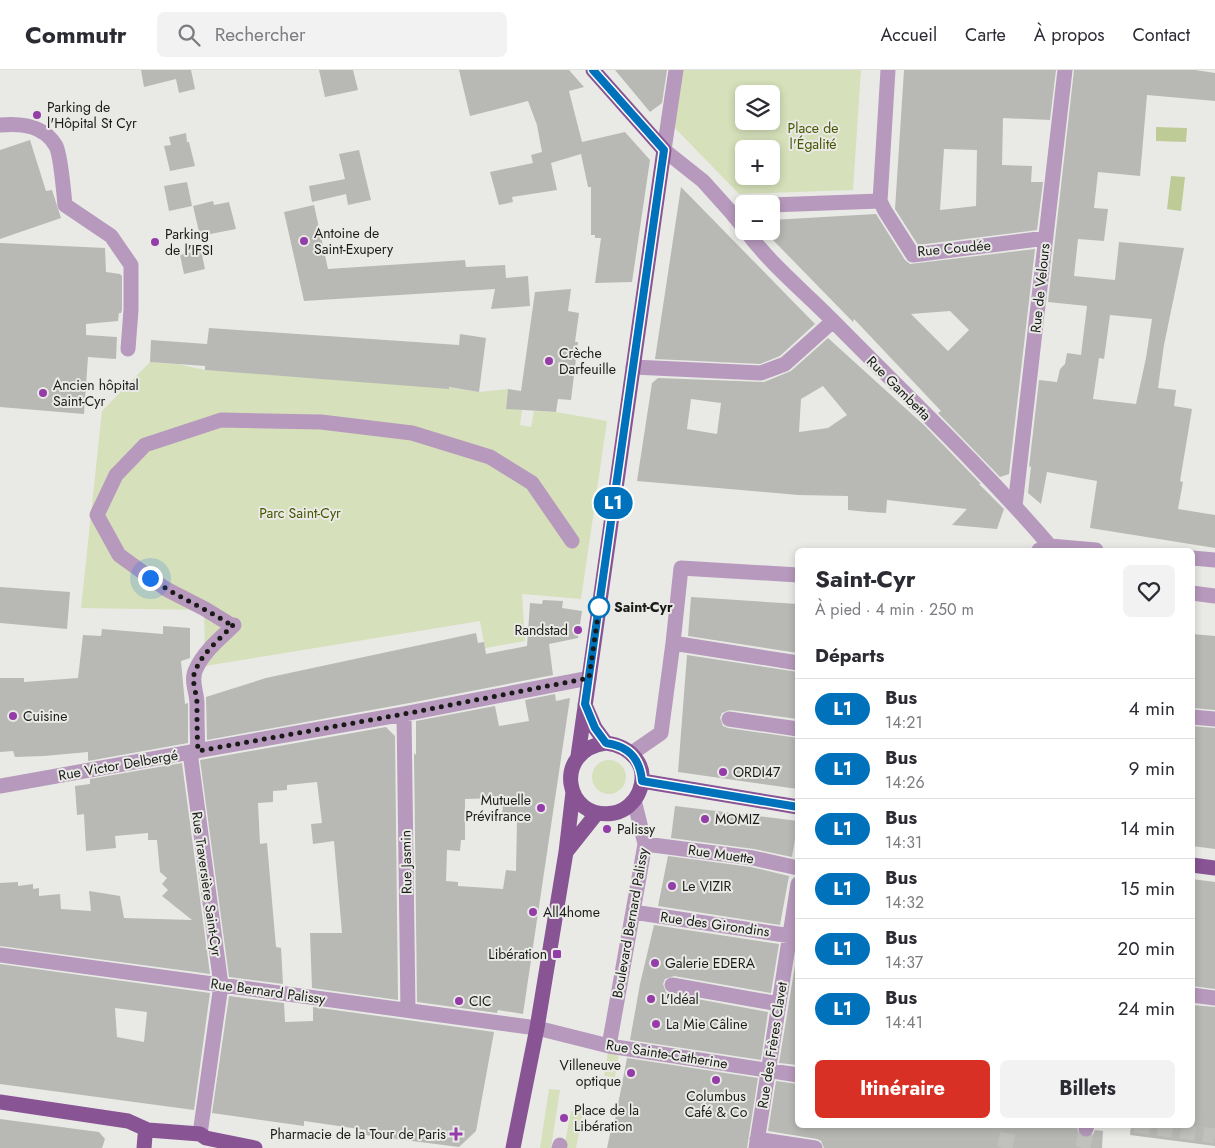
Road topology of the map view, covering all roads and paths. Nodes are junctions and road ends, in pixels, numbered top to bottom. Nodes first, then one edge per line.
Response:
1 (593, 70) edge
2 (676, 70) edge
3 (888, 70) edge
4 (1065, 70) edge
5 (0, 125) edge
6 (664, 150) junction
7 (780, 205) edge
8 (882, 206) junction
9 (735, 207) edge
10 (1046, 238) junction
11 (753, 240) edge
12 (832, 321) junction
13 (128, 350) dead end
14 (633, 367) junction
15 (1015, 506) junction
16 (572, 541) dead end
17 (1045, 548) edge
18 (1195, 558) edge
19 (1215, 560) edge
20 (795, 575) edge
21 (1195, 594) edge
22 (1215, 596) edge
23 (673, 643) junction
24 (795, 663) edge
25 (589, 678) junction
26 (585, 704) junction
27 (404, 714) junction
28 (1195, 717) edge
29 (729, 719) dead end
30 (1215, 720) edge
31 (795, 729) edge
32 (606, 743) junction
33 (194, 752) junction
34 (632, 753) junction
35 (578, 756) junction
36 (642, 781) junction
37 (0, 786) edge
38 (573, 792) junction
39 (634, 800) junction
40 (795, 806) edge
41 (597, 813) junction
42 (645, 844) junction
43 (566, 852) junction
44 (1195, 865) edge
45 (795, 867) edge
46 (1215, 868) edge
47 (633, 912) junction
48 (795, 915) edge
49 (793, 936) edge
50 (0, 955) edge
51 (672, 984) dead end
52 (220, 985) junction
53 (1195, 995) edge
54 (1215, 998) edge
55 (779, 1004) junction
56 (408, 1010) junction
57 (536, 1029) junction
58 (609, 1046) junction
59 (769, 1071) junction
60 (795, 1075) edge
61 (0, 1102) edge
62 (148, 1130) junction
63 (205, 1140) edge
64 (756, 1144) edge
65 (512, 1145) edge
66 (144, 1148) edge
67 (255, 1148) edge
68 (815, 1148) edge

1 - 6 main road
2 - 6 street
3 - 8 street
4 - 10 street, Rue de Velours
5 - 13 street
6 - 9 street, Rue Gambetta
6 - 14 main road
7 - 8 street
8 - 10 street, Rue Coudée
10 - 15 street, Rue de Velours
11 - 12 street, Rue Gambetta
12 - 14 street
12 - 15 street, Rue Gambetta
14 - 25 main road
15 - 17 street, Rue Gambetta
16 - 33 street, Rue Traversière Saint-Cyr
18 - 19 street
20 - 23 street
21 - 22 street
23 - 24 street
23 - 34 street
25 - 26 main road
25 - 27 street, Rue Victor Delbergé
26 - 32 main road
26 - 35 main road
27 - 33 street, Rue Victor Delbergé
27 - 56 street, Rue Jasmin
28 - 30 street
29 - 31 street
32 - 34 main road
32 - 35 main road
33 - 37 street, Rue Victor Delbergé
33 - 52 street, Rue Traversière Saint-Cyr
34 - 36 main road
35 - 38 main road
36 - 39 main road
36 - 40 main road
38 - 41 main road
38 - 43 main road
39 - 41 main road
39 - 42 street, Boulevard Bernard Palissy
41 - 43 main road
42 - 45 street, Rue Muette
42 - 47 street, Boulevard Bernard Palissy
43 - 57 main road
44 - 46 main road
47 - 49 street, Rue des Girondins
47 - 58 street, Boulevard Bernard Palissy
48 - 49 street, Rue des Frères Clavet
49 - 55 street, Rue des Frères Clavet
50 - 52 street, Rue Bernard Palissy
51 - 55 street
52 - 56 street, Rue Bernard Palissy
52 - 63 street, Rue Traversière Saint-Cyr
53 - 54 street
55 - 59 street, Rue des Frères Clavet
56 - 57 street, Rue Bernard Palissy
57 - 58 street, Rue Sainte-Catherine
57 - 65 main road
58 - 59 street, Rue Sainte-Catherine
59 - 60 street, Rue Sainte-Catherine
59 - 64 street, Rue des Frères Clavet
61 - 62 main road
62 - 63 main road
62 - 66 main road
63 - 67 main road
64 - 68 street

